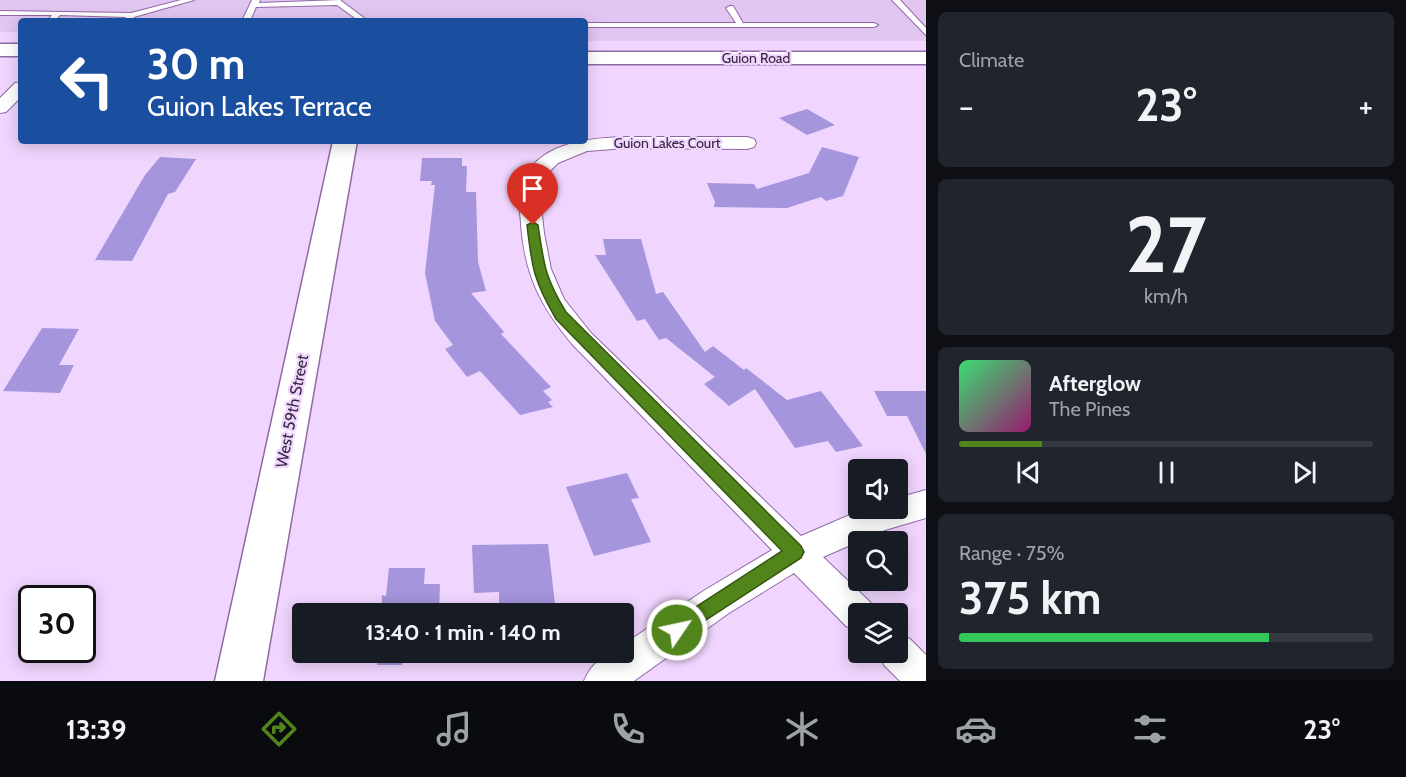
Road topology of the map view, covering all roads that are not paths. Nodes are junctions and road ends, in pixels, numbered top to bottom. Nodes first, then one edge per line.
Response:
1 (190, 0) edge
2 (896, 0) edge
3 (255, 2) edge
4 (337, 2) edge
5 (730, 8) dead end
6 (61, 10) junction
7 (0, 13) edge
8 (54, 18) edge
9 (129, 18) edge
10 (247, 18) edge
11 (360, 18) edge
12 (915, 18) junction
13 (926, 18) edge
14 (588, 25) edge
15 (741, 25) junction
16 (874, 25) dead end
17 (926, 33) edge
18 (0, 50) edge
19 (18, 50) edge
20 (588, 58) edge
21 (926, 58) edge
22 (18, 90) edge
23 (0, 108) edge
24 (747, 143) dead end
25 (344, 144) edge
26 (926, 504) edge
27 (795, 552) junction
28 (848, 604) edge
29 (908, 663) edge
30 (239, 681) edge
31 (602, 681) edge
32 (926, 681) edge

1 - 9 lane
2 - 12 lane
3 - 4 lane
3 - 10 lane
4 - 11 lane
5 - 15 lane
6 - 7 lane
6 - 8 lane
6 - 9 lane
12 - 13 lane
12 - 17 lane
14 - 15 lane
15 - 16 lane
18 - 19 street
20 - 21 street, Guion Road
22 - 23 street
24 - 27 street, Guion Lakes Court
25 - 30 street, West 59th Street
26 - 27 street
27 - 28 street
27 - 31 street
29 - 32 street

